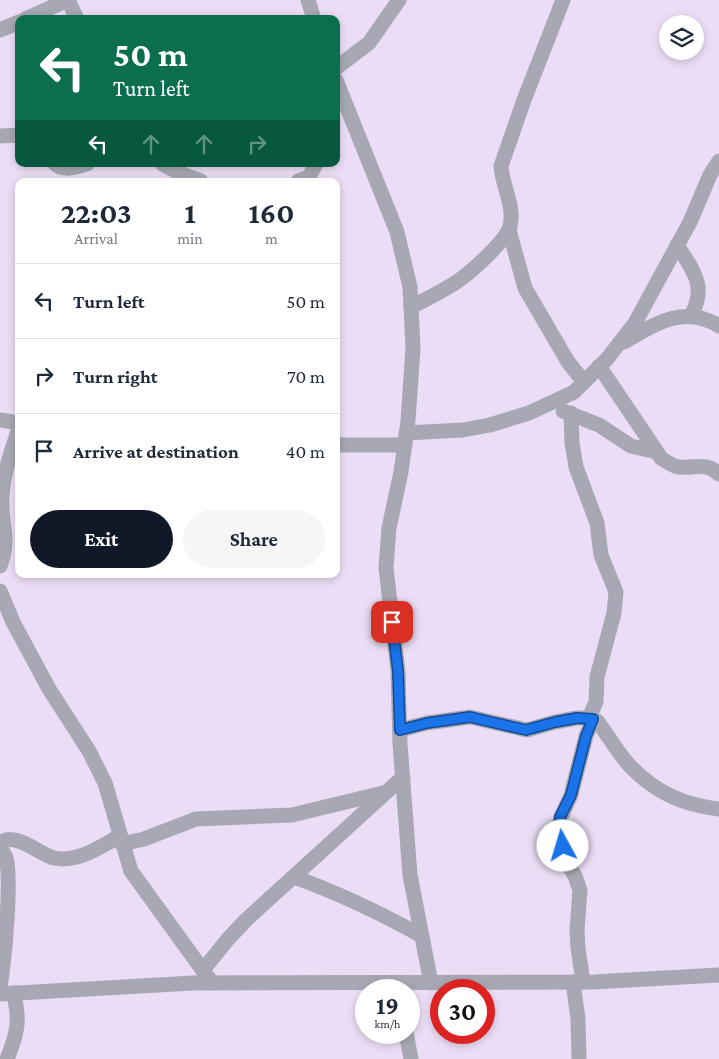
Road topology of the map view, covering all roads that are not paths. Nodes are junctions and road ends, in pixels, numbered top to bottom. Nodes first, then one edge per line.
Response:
1 (68, 0) edge
2 (308, 0) edge
3 (399, 0) edge
4 (563, 0) edge
5 (34, 15) edge
6 (75, 15) edge
7 (313, 15) edge
8 (15, 24) edge
9 (0, 30) edge
10 (340, 65) edge
11 (340, 100) edge
12 (15, 135) edge
13 (0, 136) edge
14 (719, 161) edge
15 (58, 167) edge
16 (77, 167) edge
17 (168, 167) edge
18 (314, 167) edge
19 (714, 176) edge
20 (193, 178) edge
21 (306, 178) edge
22 (509, 230) junction
23 (677, 245) junction
24 (411, 307) junction
25 (691, 316) junction
26 (719, 326) edge
27 (617, 346) junction
28 (600, 366) junction
29 (584, 382) junction
30 (547, 404) junction
31 (571, 413) junction
32 (0, 420) edge
33 (15, 422) edge
34 (405, 439) junction
35 (15, 441) edge
36 (340, 445) edge
37 (657, 452) junction
38 (719, 474) edge
39 (0, 566) edge
40 (0, 591) edge
41 (591, 718) junction
42 (400, 730) junction
43 (403, 777) junction
44 (384, 793) junction
45 (719, 809) edge
46 (121, 840) junction
47 (0, 843) edge
48 (0, 848) edge
49 (294, 877) junction
50 (422, 936) junction
51 (203, 970) junction
52 (719, 975) edge
53 (430, 979) edge
54 (578, 982) junction
55 (212, 983) junction
56 (495, 983) edge
57 (355, 986) edge
58 (4, 992) edge
59 (408, 1044) edge
60 (7, 1059) edge
61 (411, 1059) edge
62 (579, 1059) edge

1 - 5 street
1 - 6 street
2 - 7 street
3 - 10 street
4 - 22 street
8 - 9 street
11 - 24 street
12 - 13 street
14 - 19 street
15 - 16 street
17 - 20 street
18 - 21 street
19 - 23 street
22 - 24 street
22 - 29 street
23 - 25 street
23 - 27 street
24 - 34 street
25 - 26 street
25 - 27 street
27 - 28 street
28 - 29 street
28 - 37 street
29 - 30 street
30 - 31 street
30 - 34 street
31 - 37 street
31 - 41 street
32 - 33 street
34 - 36 street
34 - 42 street
35 - 39 street
37 - 38 street
40 - 46 street
41 - 42 street
41 - 45 street
41 - 54 street
42 - 43 street
43 - 44 street
43 - 50 street
44 - 46 street
44 - 49 street
46 - 47 street
46 - 51 street
48 - 58 street
49 - 50 street
49 - 51 street
50 - 53 street
51 - 55 street
52 - 54 street
54 - 56 street
54 - 62 street
55 - 57 street
55 - 58 street
58 - 60 street
59 - 61 street

